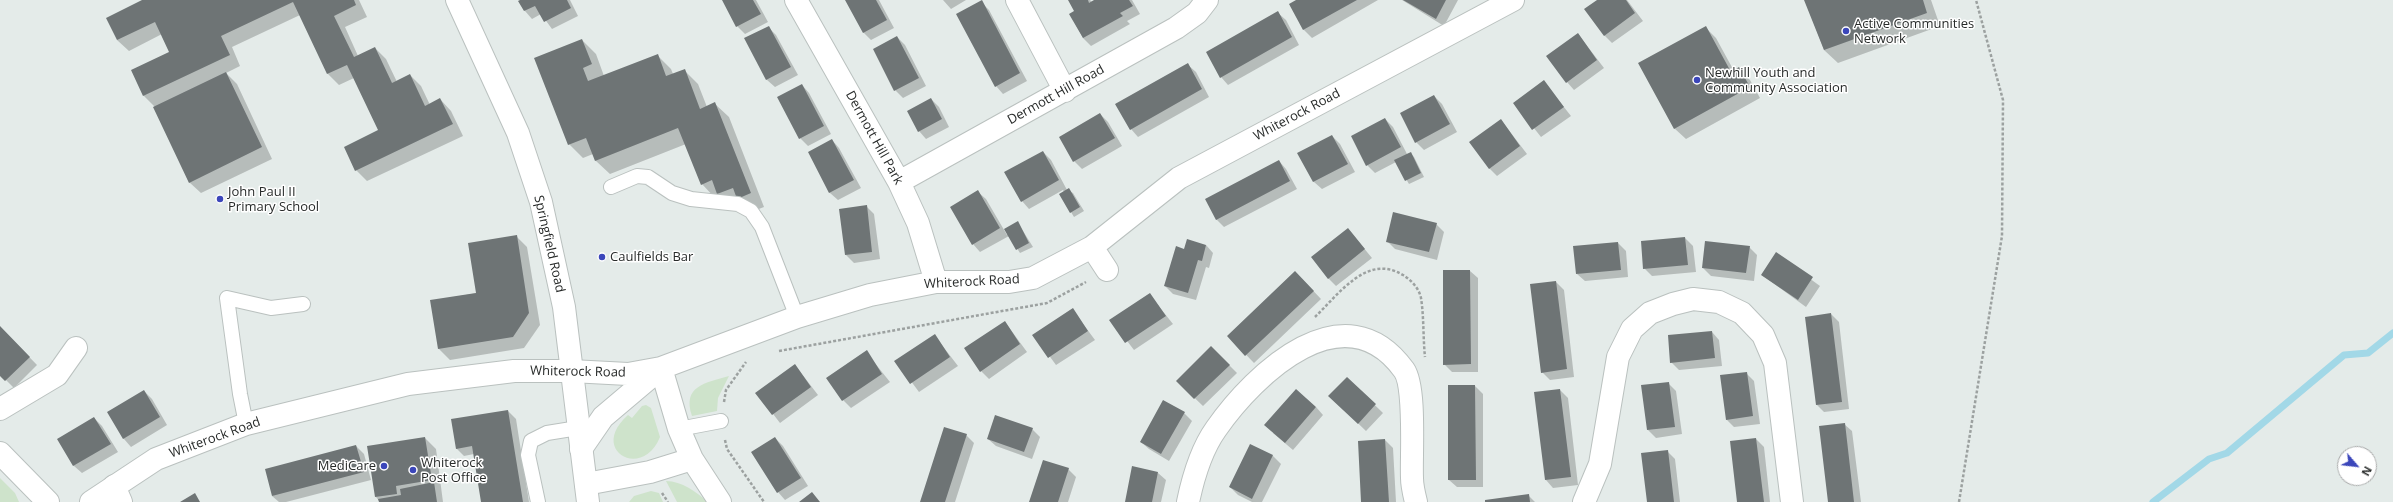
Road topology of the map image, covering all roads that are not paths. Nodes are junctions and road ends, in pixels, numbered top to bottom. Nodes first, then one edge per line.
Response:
1 (457, 0) edge
2 (796, 0) edge
3 (1017, 0) edge
4 (1207, 0) edge
5 (1513, 0) edge
6 (1065, 91) junction
7 (900, 182) junction
8 (611, 186) dead end
9 (1092, 247) junction
10 (1107, 270) road end
11 (936, 282) junction
12 (303, 304) dead end
13 (797, 317) junction
14 (76, 348) dead end
15 (661, 368) junction
16 (571, 371) junction
17 (0, 408) edge
18 (721, 421) dead end
19 (246, 424) junction
20 (679, 429) junction
21 (580, 438) junction
22 (0, 453) edge
23 (692, 459) junction
24 (587, 493) edge
25 (117, 494) edge
26 (48, 502) edge
27 (91, 502) edge
28 (538, 502) edge
29 (720, 502) edge
30 (1188, 502) edge
31 (1416, 502) edge
32 (1584, 502) edge
33 (1792, 502) edge

1 - 16 main road, Springfield Road
2 - 7 main road, Dermott Hill Park
3 - 6 main road
4 - 6 main road, Dermott Hill Road
5 - 9 main road, Whiterock Road
6 - 7 main road, Dermott Hill Road
7 - 11 main road, Dermott Hill Park
8 - 13 lane
9 - 10 main road
9 - 11 main road, Whiterock Road
11 - 13 main road, Whiterock Road
12 - 19 lane
13 - 15 main road, Whiterock Road
14 - 17 main road
15 - 16 main road, Whiterock Road
15 - 20 main road
15 - 21 main road
16 - 19 main road, Whiterock Road
16 - 21 main road, Springfield Road
18 - 20 lane
19 - 25 main road, Whiterock Road
20 - 23 main road
21 - 24 main road, Springfield Road
21 - 28 lane
22 - 26 main road
23 - 24 main road
23 - 29 main road
25 - 27 main road, Whiterock Road
30 - 31 main road
32 - 33 main road

